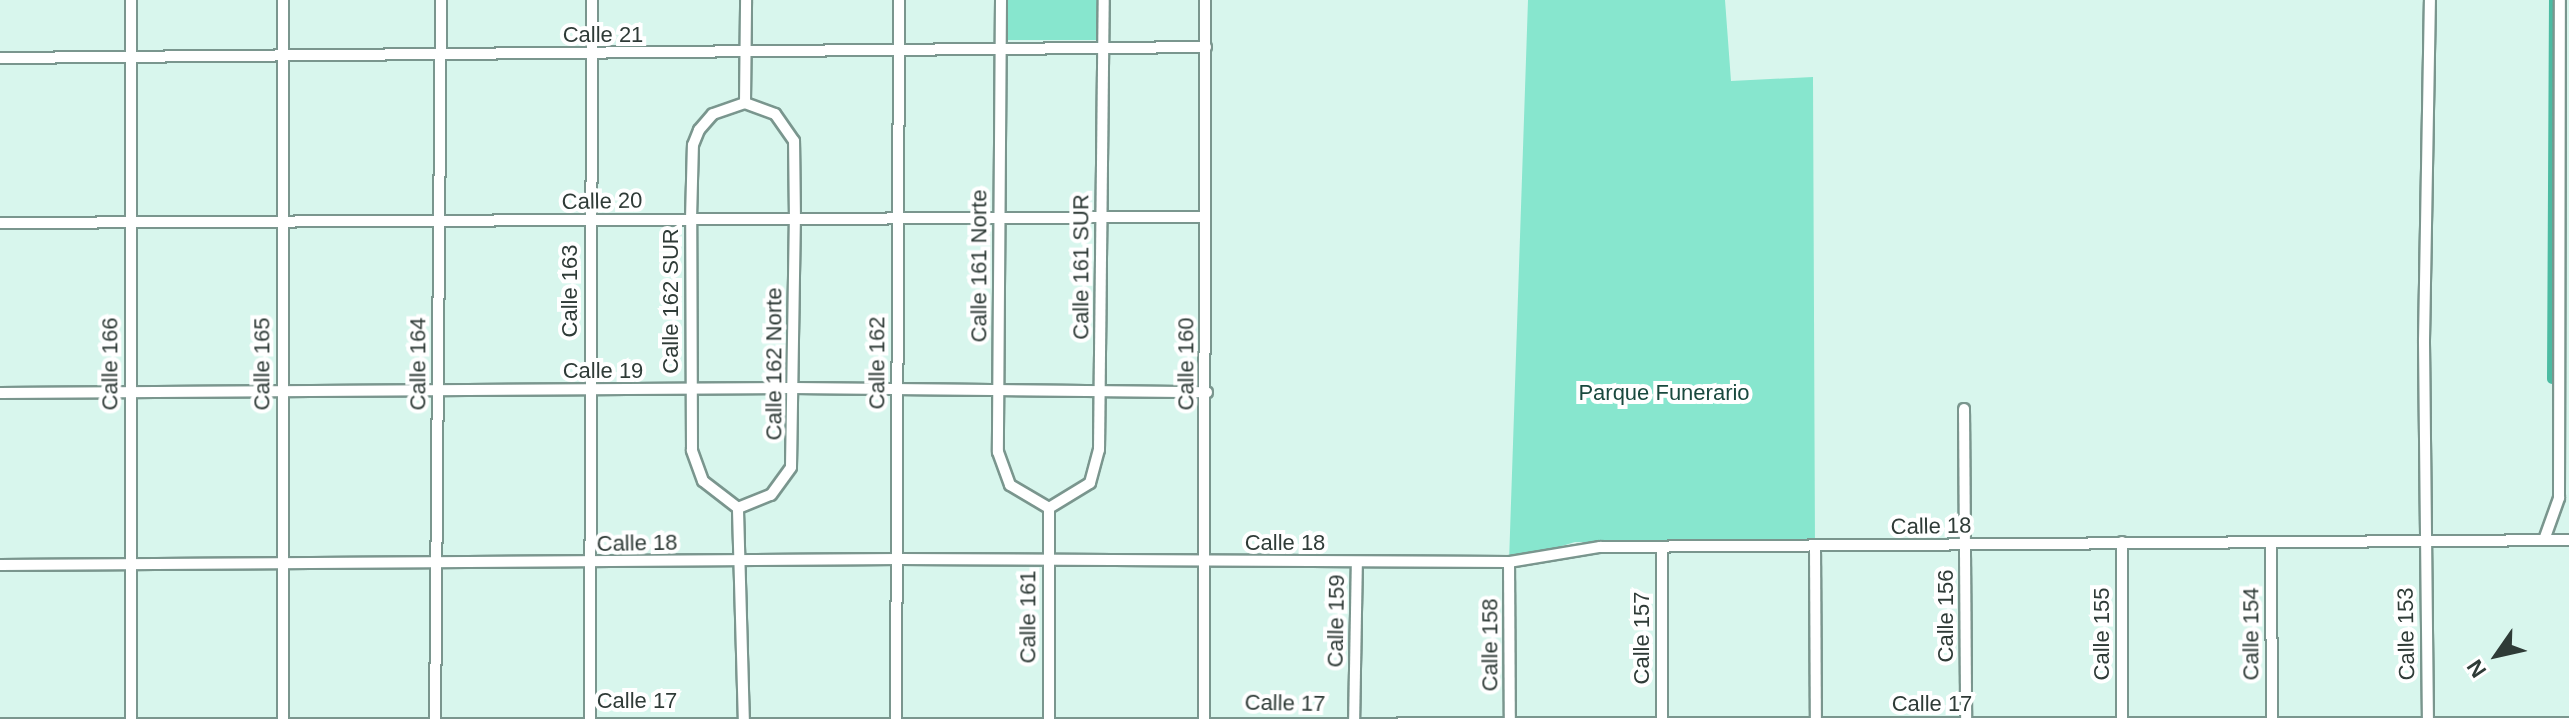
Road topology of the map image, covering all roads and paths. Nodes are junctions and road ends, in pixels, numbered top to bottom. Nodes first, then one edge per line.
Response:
1 (131, 0) edge
2 (283, 0) edge
3 (441, 0) edge
4 (592, 0) edge
5 (746, 0) edge
6 (899, 0) edge
7 (1001, 0) edge
8 (1104, 0) edge
9 (1205, 0) edge
10 (2430, 0) edge
11 (2560, 0) edge
12 (1103, 45) junction
13 (1206, 47) junction
14 (1001, 48) junction
15 (898, 53) junction
16 (130, 55) junction
17 (591, 55) junction
18 (746, 55) junction
19 (284, 56) junction
20 (440, 57) junction
21 (0, 58) edge
22 (745, 103) junction
23 (999, 216) junction
24 (1101, 217) junction
25 (1205, 217) junction
26 (691, 219) junction
27 (795, 220) junction
28 (898, 220) junction
29 (282, 221) junction
30 (591, 222) junction
31 (0, 223) edge
32 (129, 223) junction
33 (438, 223) junction
34 (2564, 250) edge
35 (2564, 327) edge
36 (793, 388) junction
37 (897, 389) junction
38 (691, 390) junction
39 (998, 390) junction
40 (1100, 390) junction
41 (130, 391) junction
42 (590, 391) junction
43 (439, 392) junction
44 (1207, 392) junction
45 (0, 393) edge
46 (282, 394) junction
47 (1964, 409) dead end
48 (738, 508) junction
49 (1049, 508) junction
50 (2544, 540) junction
51 (2569, 540) edge
52 (2424, 541) junction
53 (2122, 542) junction
54 (2271, 542) junction
55 (1966, 546) junction
56 (1815, 547) junction
57 (1662, 549) junction
58 (899, 559) junction
59 (436, 561) junction
60 (1048, 561) junction
61 (740, 562) junction
62 (1509, 562) junction
63 (1203, 563) junction
64 (1357, 563) junction
65 (127, 564) junction
66 (592, 564) junction
67 (0, 565) edge
68 (283, 565) junction
69 (2569, 723) edge
70 (0, 724) edge
71 (590, 724) edge
72 (744, 724) edge
73 (896, 724) edge
74 (1049, 724) edge
75 (1204, 724) edge
76 (2428, 724) edge
77 (131, 725) edge
78 (283, 725) edge
79 (435, 725) edge
80 (1966, 725) edge
81 (2122, 725) edge
82 (2272, 725) edge
83 (2350, 725) edge
84 (2504, 725) edge
85 (1354, 726) edge
86 (1510, 726) edge
87 (1662, 726) edge
88 (1816, 726) edge

1 - 16 street, Calle 166
2 - 19 street, Calle 165
3 - 20 street, Calle 164
4 - 17 street, Calle 163
5 - 18 street
6 - 15 street, Calle 162
7 - 14 street, Calle 161 Norte
8 - 12 street, Calle 161 SUR
9 - 13 street, Calle 160
10 - 52 street, Calle 153
11 - 34 street
12 - 13 street, Calle 21
12 - 14 street, Calle 21
12 - 24 street, Calle 161 SUR
13 - 25 street, Calle 160
14 - 15 street, Calle 21
14 - 23 street, Calle 161 Norte
15 - 18 street, Calle 21
15 - 28 street, Calle 162
16 - 19 street, Calle 21
16 - 21 street, Calle 21
16 - 32 street, Calle 166
17 - 18 street, Calle 21
17 - 20 street, Calle 21
17 - 30 street, Calle 163
18 - 22 street
19 - 20 street, Calle 21
19 - 29 street, Calle 165
20 - 33 street, Calle 164
22 - 26 street, Calle 162 SUR
22 - 27 street, Calle 162 Norte
23 - 24 street, Calle 20
23 - 28 street, Calle 20
23 - 39 street, Calle 161 Norte
24 - 25 street, Calle 20
24 - 40 street, Calle 161 SUR
25 - 44 street, Calle 160
26 - 27 street, Calle 20
26 - 30 street, Calle 20
26 - 38 street, Calle 162 SUR
27 - 28 street, Calle 20
27 - 36 street, Calle 162 Norte
28 - 37 street, Calle 162
29 - 32 street, Calle 20
29 - 33 street, Calle 20
29 - 46 street, Calle 165
30 - 33 street, Calle 20
30 - 42 street, Calle 163
31 - 32 street, Calle 20
32 - 41 street, Calle 166
33 - 43 street, Calle 164
34 - 35 street
35 - 50 street
36 - 37 street, Calle 19
36 - 38 street, Calle 19
36 - 48 street, Calle 162 Norte
37 - 39 street, Calle 19
37 - 58 street, Calle 162
38 - 42 street, Calle 19
38 - 48 street, Calle 162 SUR
39 - 40 street, Calle 19
39 - 49 street, Calle 161 Norte
40 - 44 street, Calle 19
40 - 49 street, Calle 161 SUR
41 - 45 street, Calle 19
41 - 46 street, Calle 19
41 - 65 street, Calle 166
42 - 43 street, Calle 19
42 - 66 street, Calle 163
43 - 46 street, Calle 19
43 - 59 street, Calle 164
44 - 63 street, Calle 160
46 - 68 street, Calle 165
47 - 55 street, Calle 156
48 - 61 street
49 - 60 street, Calle 161
50 - 51 street, Calle 18
50 - 52 street, Calle 18
52 - 54 street, Calle 18
52 - 76 street, Calle 153
53 - 54 street, Calle 18
53 - 55 street, Calle 18
53 - 81 street, Calle 155
54 - 82 street, Calle 154
55 - 56 street, Calle 18
55 - 80 street, Calle 156
56 - 57 street, Calle 18
56 - 88 street
57 - 62 street, Calle 18
57 - 87 street, Calle 157
58 - 60 street, Calle 18
58 - 61 street, Calle 18
58 - 73 street, Calle 162
59 - 66 street, Calle 18
59 - 68 street, Calle 18
59 - 79 street, Calle 164
60 - 63 street, Calle 18
60 - 74 street, Calle 161
61 - 66 street, Calle 18
61 - 72 street
62 - 64 street, Calle 18
62 - 86 street, Calle 158
63 - 64 street, Calle 18
63 - 75 street, Calle 160
64 - 85 street, Calle 159
65 - 67 street, Calle 18
65 - 68 street, Calle 18
65 - 77 street, Calle 166
66 - 71 street, Calle 163
68 - 78 street, Calle 165
69 - 84 street, Calle 17
70 - 77 street, Calle 17
71 - 72 street, Calle 17
71 - 79 street, Calle 17
72 - 73 street, Calle 17
73 - 74 street, Calle 17
74 - 75 street, Calle 17
75 - 85 street, Calle 17
76 - 83 street, Calle 17
76 - 84 street, Calle 17
77 - 78 street, Calle 17
78 - 79 street, Calle 17
80 - 81 street, Calle 17
80 - 88 street, Calle 17
81 - 82 street, Calle 17
82 - 83 street, Calle 17
85 - 86 street, Calle 17
86 - 87 street, Calle 17
87 - 88 street, Calle 17

